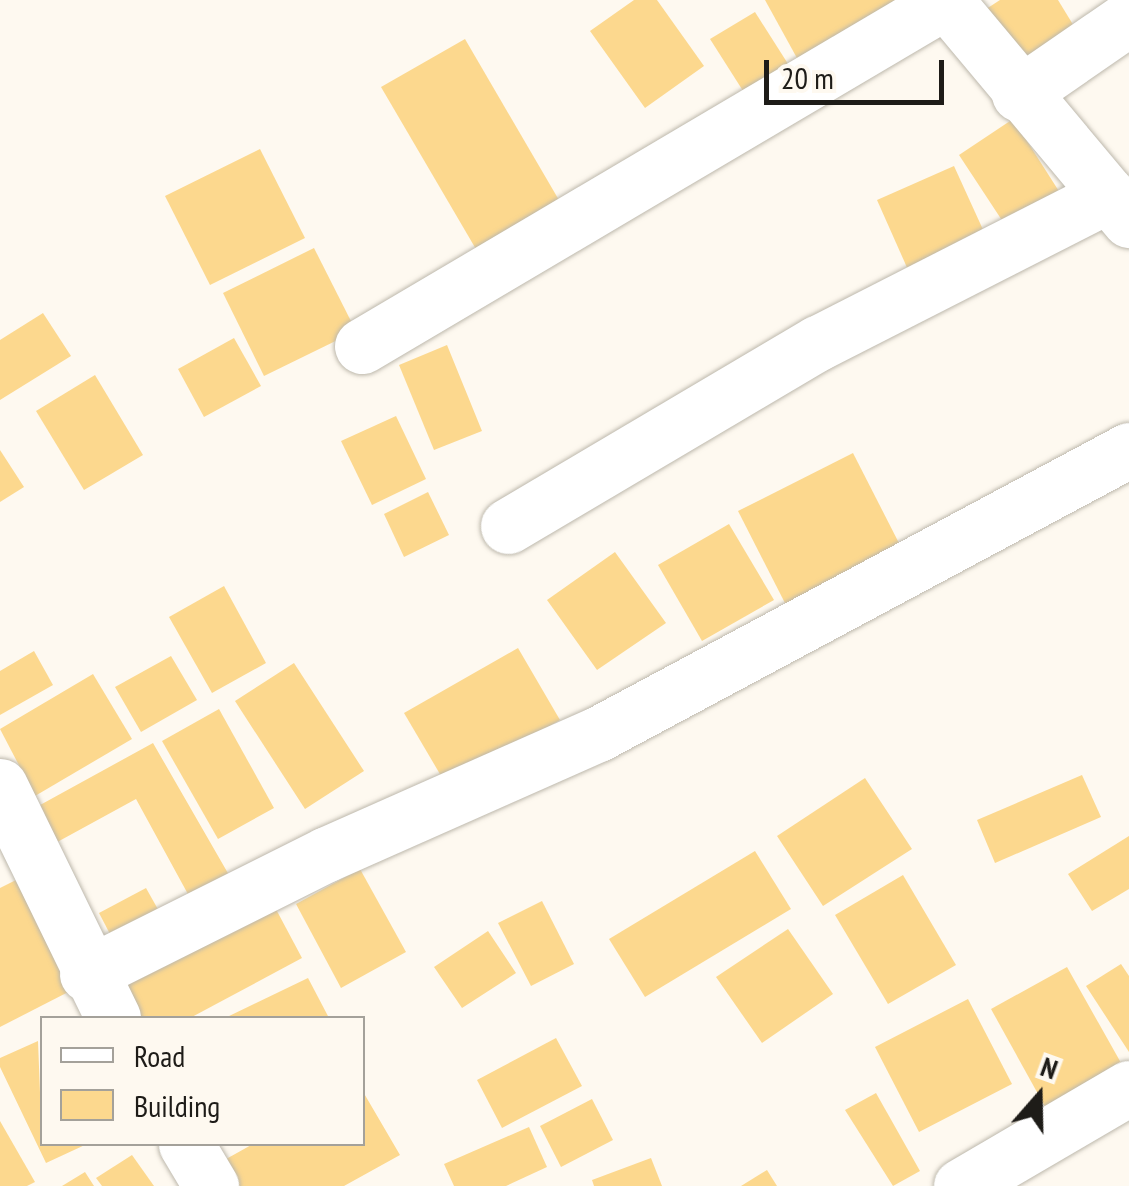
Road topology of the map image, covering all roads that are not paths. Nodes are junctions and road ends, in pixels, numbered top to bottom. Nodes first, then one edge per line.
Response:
1 (945, 1) edge
2 (1129, 18) edge
3 (1019, 94) junction
4 (1119, 207) edge
5 (362, 346) dead end
6 (1129, 450) edge
7 (508, 526) dead end
8 (0, 786) edge
9 (100, 996) edge
10 (1129, 1088) edge
11 (187, 1146) edge
12 (211, 1186) edge
13 (960, 1186) edge

1 - 3 street
1 - 5 street
2 - 3 street
3 - 4 street
4 - 7 street
6 - 9 street
8 - 9 street
10 - 13 street
11 - 12 street

